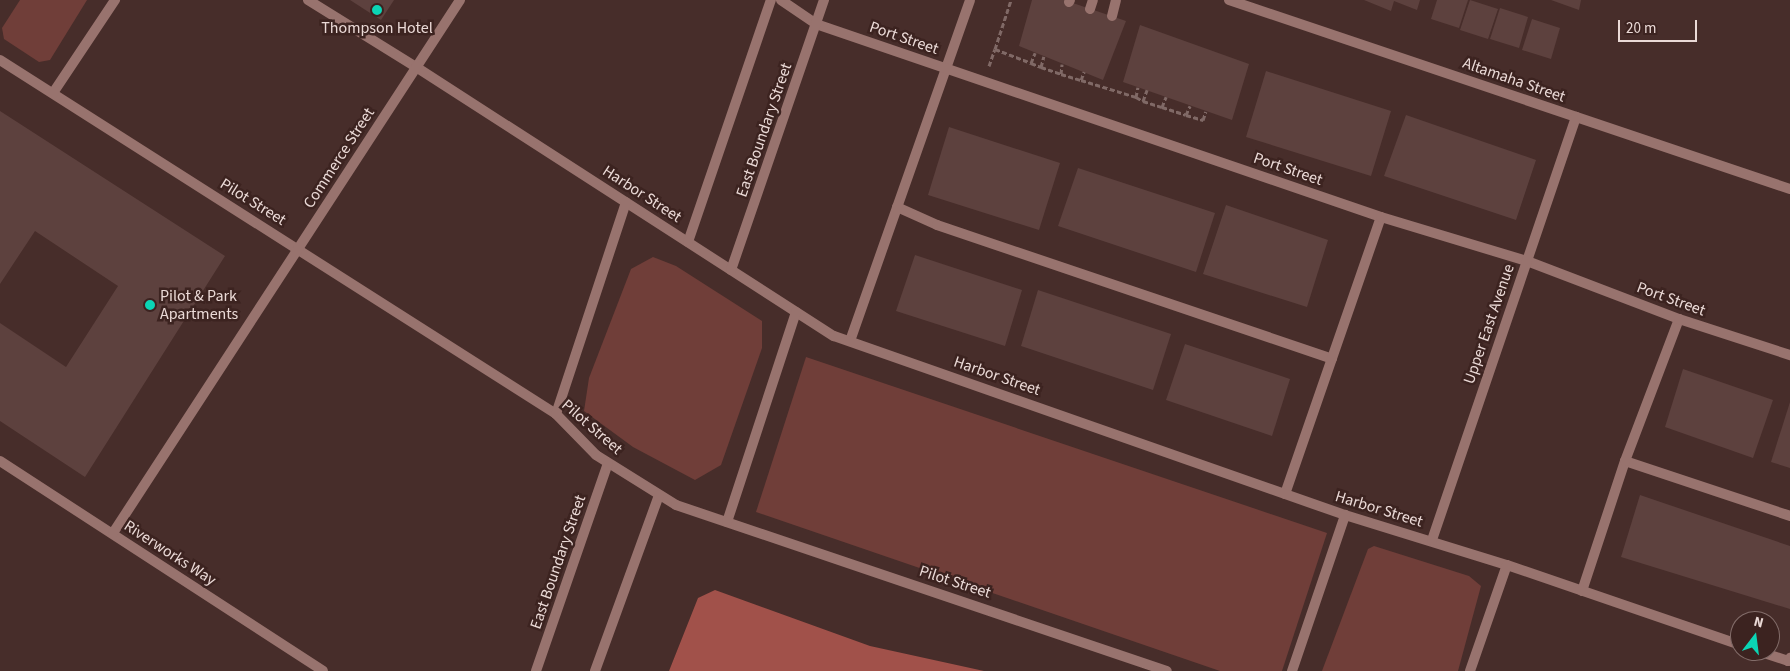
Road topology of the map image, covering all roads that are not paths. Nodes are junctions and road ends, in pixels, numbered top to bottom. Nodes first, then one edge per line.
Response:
1 (115, 0) edge
2 (308, 0) edge
3 (460, 0) edge
4 (771, 0) edge
5 (781, 0) edge
6 (824, 0) edge
7 (970, 0) edge
8 (1116, 0) edge
9 (1229, 0) edge
10 (1112, 16) dead end
11 (816, 24) junction
12 (0, 60) edge
13 (416, 67) junction
14 (946, 68) junction
15 (53, 93) junction
16 (1576, 117) junction
17 (1790, 189) edge
18 (626, 202) junction
19 (897, 207) junction
20 (1381, 217) junction
21 (688, 242) junction
22 (298, 249) junction
23 (1526, 261) junction
24 (731, 270) junction
25 (796, 312) junction
26 (1680, 319) junction
27 (850, 341) junction
28 (1790, 355) edge
29 (1332, 360) junction
30 (556, 414) junction
31 (0, 461) edge
32 (1625, 461) junction
33 (608, 463) junction
34 (1285, 494) junction
35 (659, 495) junction
36 (1345, 515) junction
37 (1790, 516) edge
38 (727, 522) junction
39 (113, 533) junction
40 (1432, 540) junction
41 (1507, 565) junction
42 (1582, 591) junction
43 (1730, 642) edge
44 (323, 671) edge
45 (536, 671) edge
46 (594, 671) edge
47 (1168, 671) edge
48 (1292, 671) edge
49 (1470, 671) edge

1 - 15 street
2 - 13 street, Harbor Street
3 - 13 street, Commerce Street
4 - 21 street
5 - 11 street, Port Street
6 - 11 street, East Boundary Street
7 - 14 street
8 - 10 street
9 - 16 street, Altamaha Street
11 - 14 street, Port Street
11 - 24 street, East Boundary Street
12 - 15 street, Pilot Street
13 - 18 street, Harbor Street
13 - 22 street, Commerce Street
14 - 19 street
14 - 20 street, Port Street
15 - 22 street, Pilot Street
16 - 17 street, Altamaha Street
16 - 23 street, Upper East Avenue
18 - 21 street, Harbor Street
18 - 30 street
19 - 27 street
19 - 29 street
20 - 23 street, Port Street
20 - 29 street
21 - 24 street, Harbor Street
22 - 30 street, Pilot Street
22 - 39 street, Commerce Street
23 - 26 street, Port Street
23 - 40 street, Upper East Avenue
24 - 25 street, Harbor Street
25 - 27 street, Harbor Street
25 - 38 street
26 - 28 street, Port Street
26 - 32 street
27 - 34 street, Harbor Street
29 - 34 street
30 - 33 street, Pilot Street
31 - 39 street, Riverworks Way
32 - 37 street
32 - 42 street
33 - 35 street, Pilot Street
33 - 45 street, East Boundary Street
34 - 36 street, Harbor Street
35 - 38 street, Pilot Street
35 - 46 street
36 - 40 street, Harbor Street
36 - 48 street
38 - 47 street, Pilot Street
39 - 44 street, Riverworks Way
40 - 41 street, Harbor Street
41 - 42 street, Harbor Street
41 - 49 street
42 - 43 street, Harbor Street

